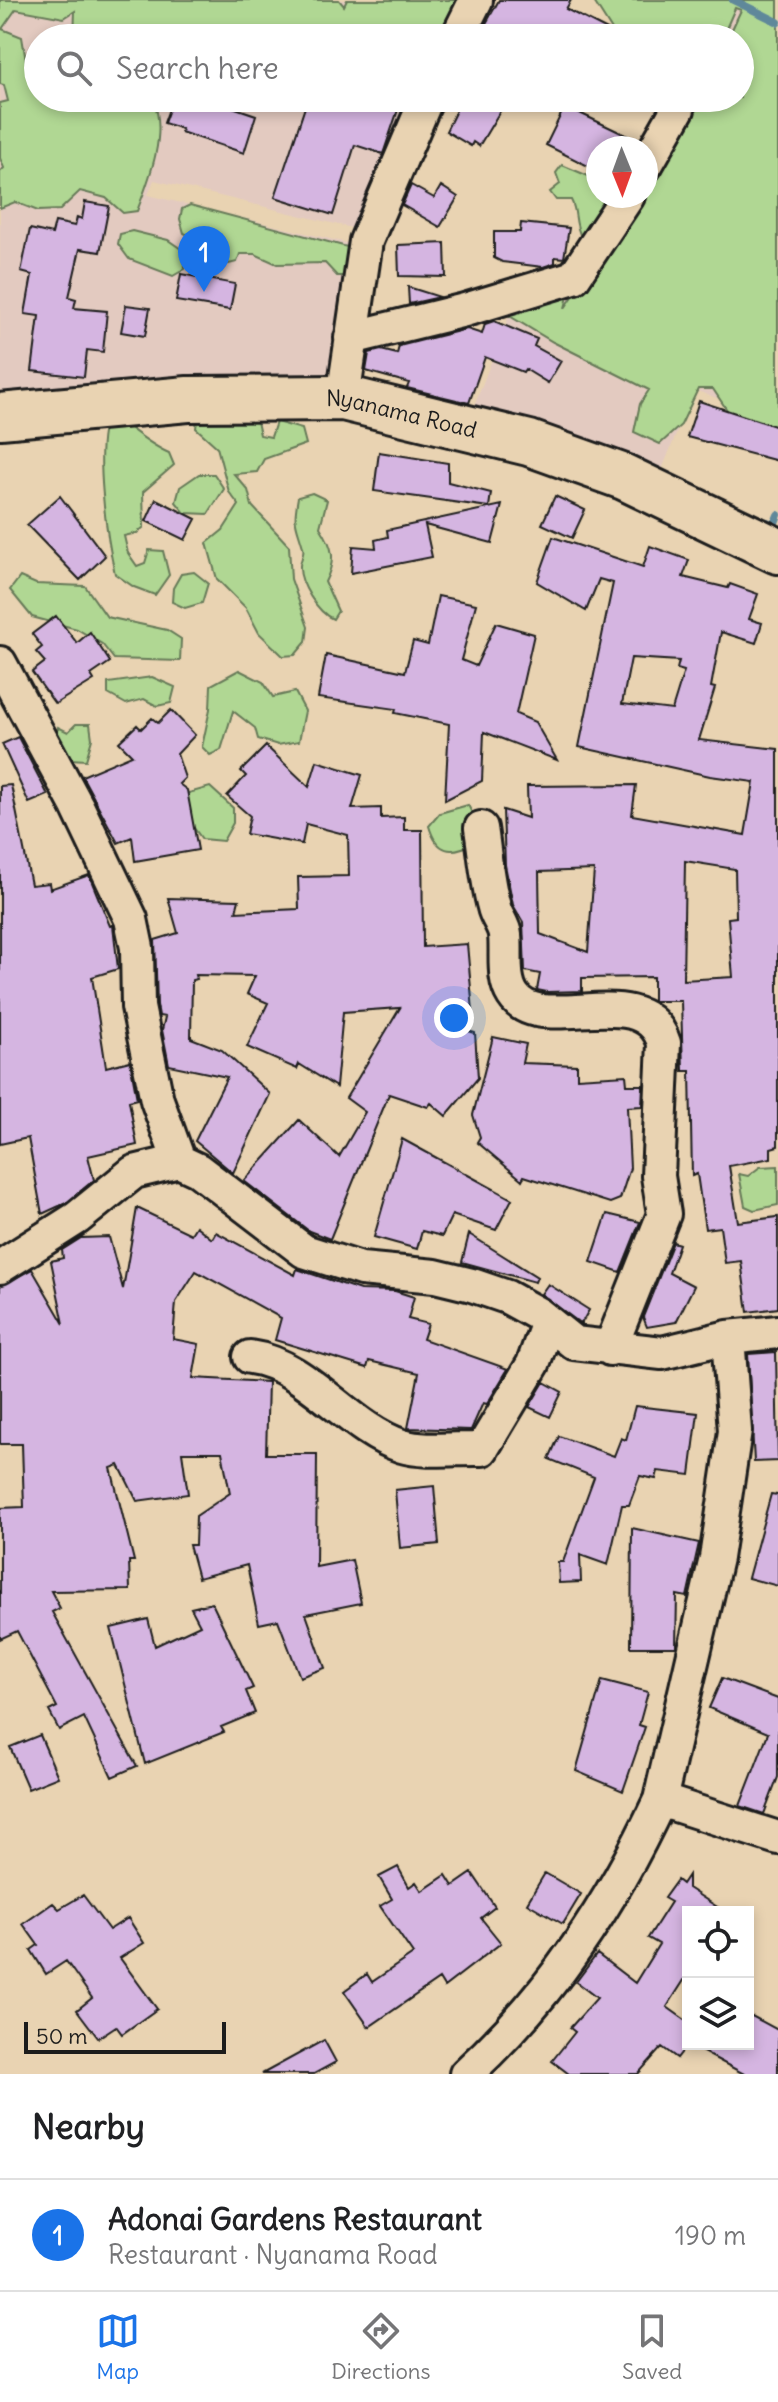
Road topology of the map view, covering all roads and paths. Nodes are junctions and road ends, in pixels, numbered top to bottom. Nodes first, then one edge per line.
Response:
1 (476, 0) edge
2 (464, 24) edge
3 (421, 112) edge
4 (676, 112) edge
5 (658, 144) edge
6 (620, 208) edge
7 (351, 338) junction
8 (343, 398) junction
9 (0, 416) edge
10 (778, 551) edge
11 (0, 663) edge
12 (481, 828) dead end
13 (179, 1161) junction
14 (0, 1267) edge
15 (548, 1322) junction
16 (778, 1332) edge
17 (728, 1337) junction
18 (610, 1349) junction
19 (250, 1357) dead end
20 (660, 1800) junction
21 (778, 1838) edge
22 (466, 2074) edge

1 - 2 street
3 - 7 street
4 - 5 street
6 - 7 street
7 - 8 street
8 - 9 street, Nyanama Road
8 - 10 street, Nyanama Road
11 - 13 street
12 - 18 street
13 - 14 street
13 - 15 street
15 - 18 street
15 - 19 street
16 - 17 street
17 - 18 street
17 - 20 street
20 - 21 street
20 - 22 street

